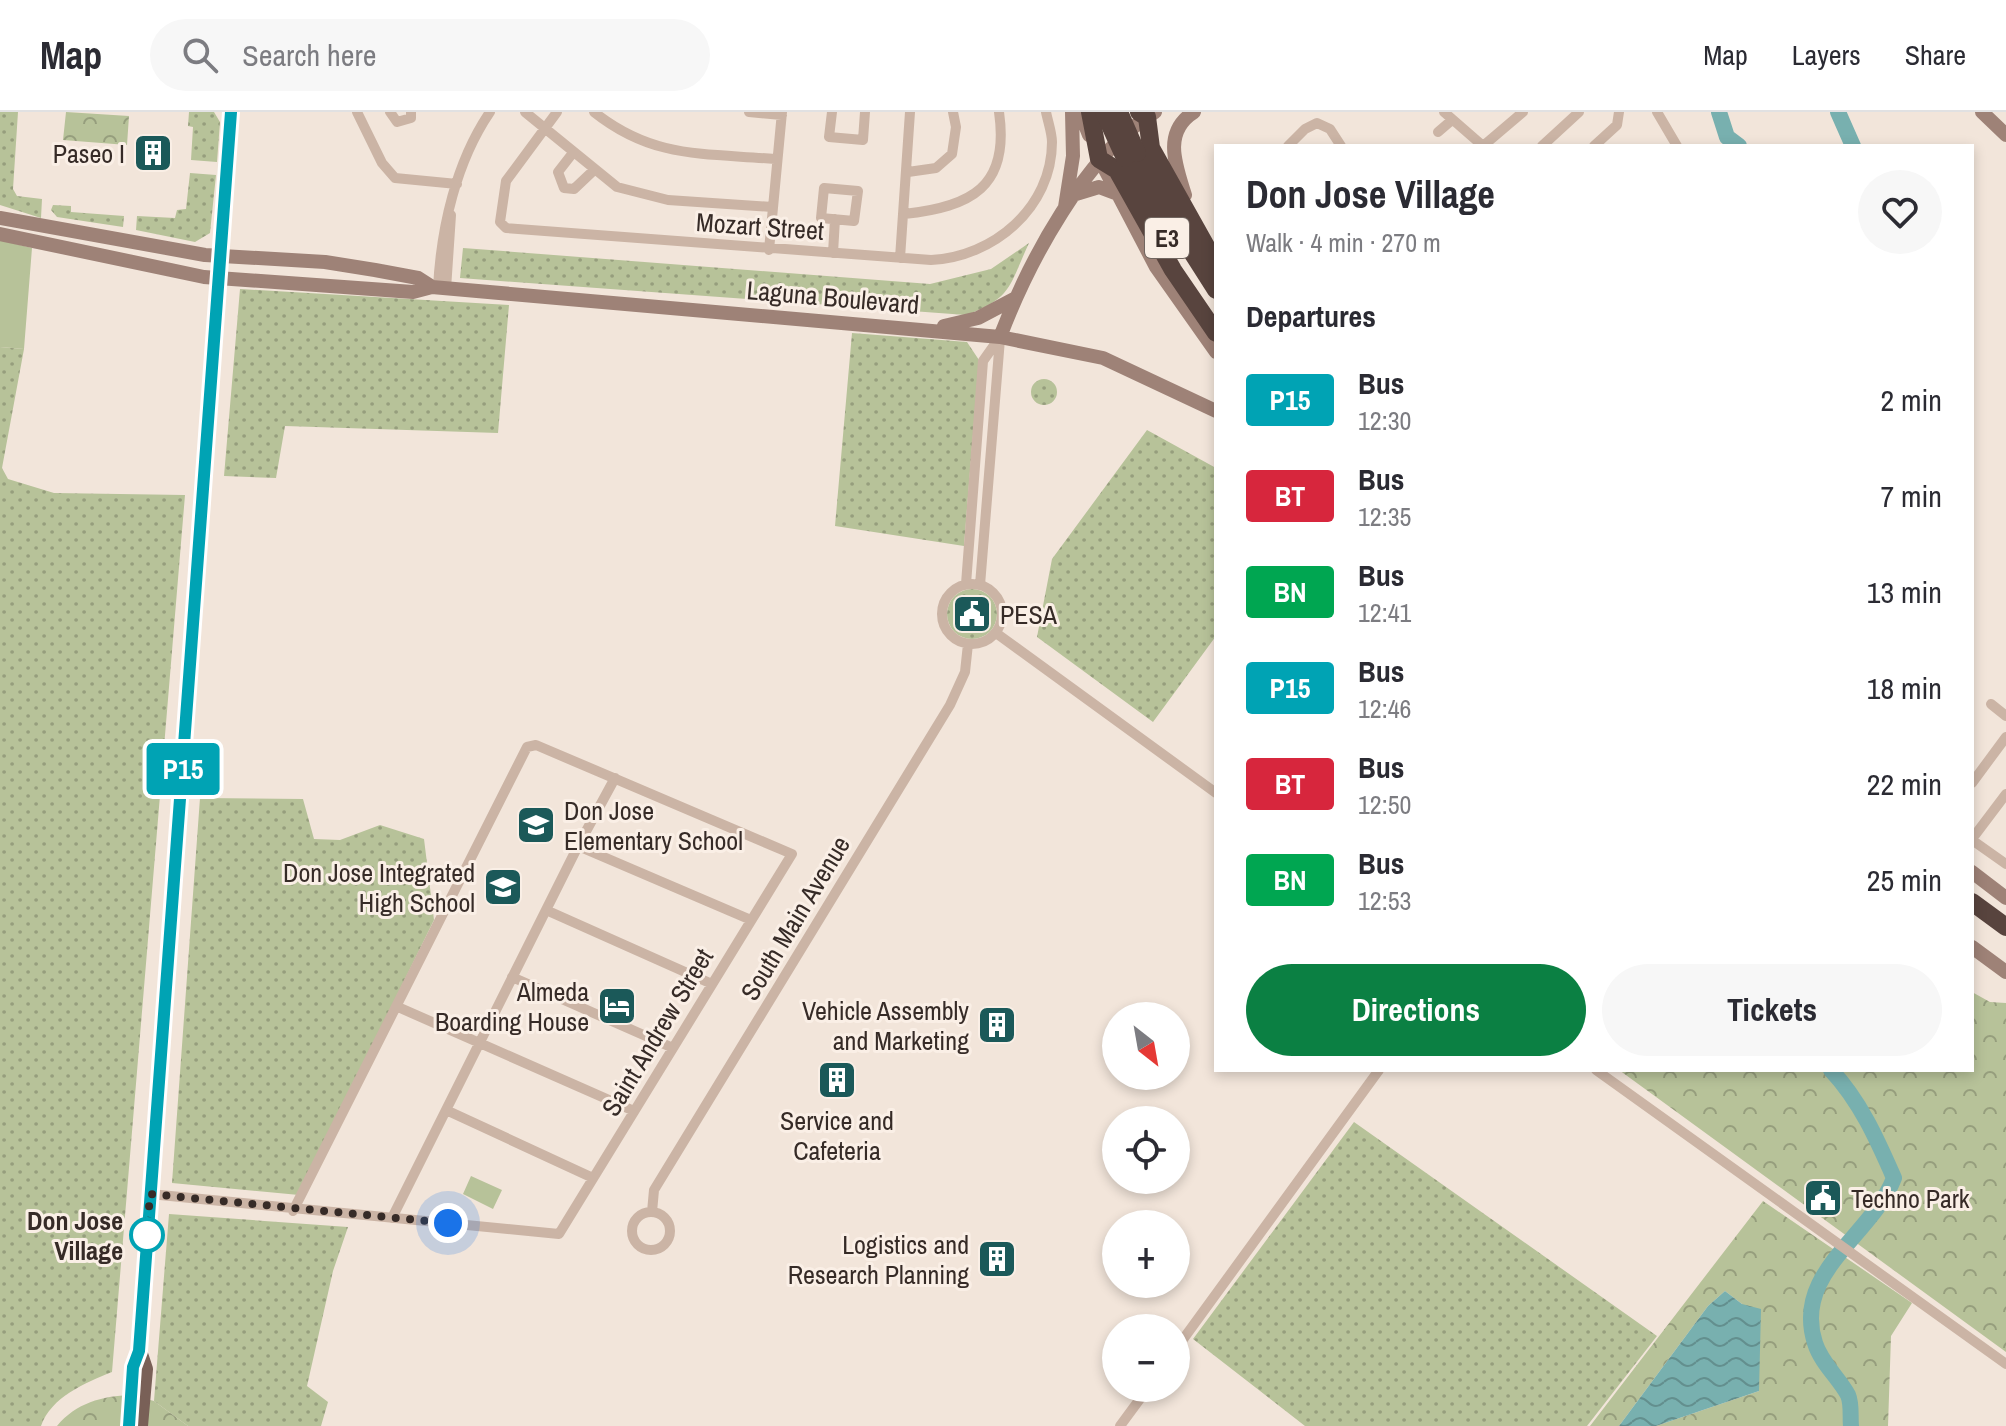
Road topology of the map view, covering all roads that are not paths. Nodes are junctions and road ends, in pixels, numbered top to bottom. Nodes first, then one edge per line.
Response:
1 (231, 112) edge
2 (357, 112) edge
3 (390, 112) edge
4 (411, 112) edge
5 (490, 112) edge
6 (525, 112) edge
7 (557, 112) edge
8 (594, 112) edge
9 (749, 112) edge
10 (832, 112) edge
11 (865, 112) edge
12 (910, 112) edge
13 (953, 112) edge
14 (999, 112) edge
15 (1046, 112) edge
16 (1072, 112) edge
17 (1080, 112) edge
18 (1090, 112) edge
19 (1104, 112) edge
20 (1119, 112) edge
21 (1194, 112) edge
22 (1579, 112) edge
23 (1619, 112) edge
24 (1657, 112) edge
25 (1982, 112) edge
26 (1146, 113) edge
27 (782, 114) edge
28 (1517, 114) edge
29 (1448, 116) edge
30 (544, 128) junction
31 (1438, 132) dead end
32 (2006, 135) edge
33 (1294, 144) edge
34 (1340, 144) edge
35 (1481, 144) edge
36 (1485, 144) edge
37 (1544, 144) edge
38 (1596, 144) edge
39 (1676, 144) edge
40 (572, 154) junction
41 (1131, 156) junction
42 (775, 159) junction
43 (1099, 159) junction
44 (593, 171) junction
45 (908, 172) junction
46 (457, 184) junction
47 (1115, 193) junction
48 (1076, 194) junction
49 (1185, 195) junction
50 (772, 207) junction
51 (451, 213) junction
52 (904, 214) junction
53 (1064, 214) junction
54 (0, 218) edge
55 (835, 219) junction
56 (0, 234) edge
57 (1214, 242) edge
58 (769, 250) junction
59 (833, 253) junction
60 (221, 256) junction
61 (900, 258) junction
62 (1214, 260) edge
63 (220, 279) junction
64 (441, 285) junction
65 (1214, 287) edge
66 (1014, 299) junction
67 (1214, 310) edge
68 (928, 329) junction
69 (1214, 330) edge
70 (1000, 337) junction
71 (1214, 349) edge
72 (1214, 410) edge
73 (966, 584) junction
74 (980, 585) junction
75 (996, 633) junction
76 (968, 644) junction
77 (1991, 704) dead end
78 (2006, 716) edge
79 (2006, 737) edge
80 (615, 778) junction
81 (1974, 780) edge
82 (1214, 792) edge
83 (2006, 794) edge
84 (1974, 836) edge
85 (1974, 840) edge
86 (578, 846) junction
87 (2004, 859) edge
88 (1974, 874) edge
89 (2006, 898) edge
90 (1974, 903) edge
91 (546, 910) junction
92 (1974, 918) edge
93 (751, 920) junction
94 (2006, 927) edge
95 (2006, 942) edge
96 (1974, 948) edge
97 (2006, 972) edge
98 (512, 977) junction
99 (712, 984) junction
100 (398, 1007) junction
101 (480, 1043) junction
102 (673, 1048) junction
103 (1378, 1072) edge
104 (1599, 1072) edge
105 (446, 1110) junction
106 (634, 1111) junction
107 (593, 1178) junction
108 (150, 1194) junction
109 (293, 1211) junction
110 (652, 1212) dead end
111 (392, 1218) junction
112 (1190, 1330) edge
113 (139, 1351) junction
114 (2006, 1364) edge
115 (1138, 1402) edge
116 (129, 1426) edge
117 (140, 1426) edge
118 (1120, 1426) edge

1 - 60 main road
2 - 46 street
3 - 4 street
5 - 46 street
6 - 30 street
7 - 30 street, Mozart Street
8 - 42 street
9 - 27 street
10 - 11 street
12 - 45 street
13 - 45 street
14 - 52 street
15 - 61 street, Mozart Street
16 - 53 main road
17 - 43 main road
18 - 43 highway
19 - 41 highway, E3, bridge
20 - 41 highway, E3, bridge
21 - 49 main road
22 - 37 street
23 - 38 street
24 - 39 street
25 - 32 main road
26 - 43 main road
26 - 49 main road
26 - 62 highway
27 - 42 street
28 - 36 street
29 - 31 street
29 - 35 street
30 - 40 street
30 - 58 street, Mozart Street
33 - 34 street
40 - 44 street
40 - 44 street
41 - 65 highway, E3
41 - 67 highway, E3
42 - 50 street
43 - 47 main road
43 - 48 main road
43 - 69 highway
44 - 50 street
45 - 52 street
46 - 51 street
47 - 48 main road
47 - 71 main road
48 - 53 main road
49 - 57 main road
50 - 58 street
51 - 64 street
51 - 64 street
52 - 61 street
53 - 66 main road
54 - 60 main road, Laguna Boulevard
55 - 55 street
55 - 59 street
56 - 63 main road, Laguna Boulevard
58 - 59 street, Mozart Street
59 - 61 street, Mozart Street
60 - 63 main road
60 - 64 main road, Laguna Boulevard
63 - 64 main road, Laguna Boulevard
63 - 108 main road
64 - 68 main road, Laguna Boulevard
66 - 68 main road
66 - 70 main road
68 - 70 main road, Laguna Boulevard
70 - 72 main road, Laguna Boulevard
70 - 73 street
70 - 74 street
73 - 74 street
73 - 76 street
74 - 75 street
75 - 76 street
75 - 82 street
76 - 110 street, South Main Avenue
77 - 78 street
79 - 81 street
80 - 86 street
80 - 93 street, Saint Andrew Street
80 - 100 street
83 - 84 street
85 - 87 street
86 - 91 street
86 - 93 street
88 - 89 main road
90 - 94 highway
91 - 98 street
91 - 99 street
92 - 95 highway
93 - 99 street, Saint Andrew Street
96 - 97 main road
98 - 101 street
98 - 102 street
99 - 102 street, Saint Andrew Street
100 - 101 street
100 - 109 street
101 - 105 street
101 - 106 street
102 - 106 street, Saint Andrew Street
103 - 112 street
104 - 114 street
105 - 107 street
105 - 111 street
106 - 107 street, Saint Andrew Street
107 - 111 street, Saint Andrew Street
108 - 109 street
108 - 113 main road
109 - 111 street
113 - 116 main road
113 - 117 main road
115 - 118 street

